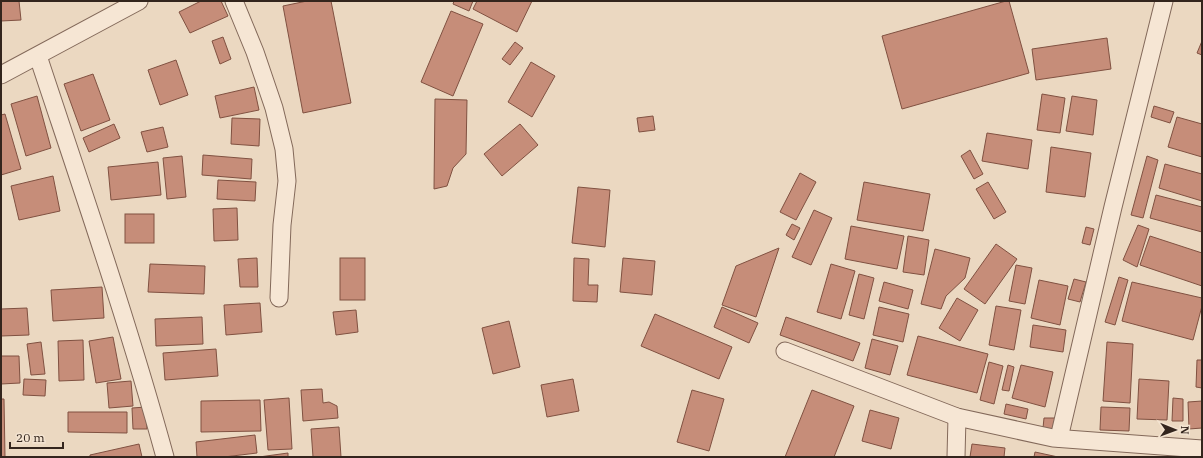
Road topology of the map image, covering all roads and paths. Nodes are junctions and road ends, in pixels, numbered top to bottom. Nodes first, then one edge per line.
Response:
1 (139, 1) edge
2 (234, 1) edge
3 (1164, 1) edge
4 (38, 56) junction
5 (1, 75) edge
6 (279, 298) dead end
7 (785, 351) dead end
8 (957, 417) junction
9 (1059, 438) junction
10 (1202, 449) edge
11 (165, 457) edge
12 (956, 457) edge

1 - 4 street
2 - 6 street
3 - 9 street
4 - 5 street
4 - 11 street
7 - 8 street
8 - 9 street
8 - 12 street
9 - 10 street

